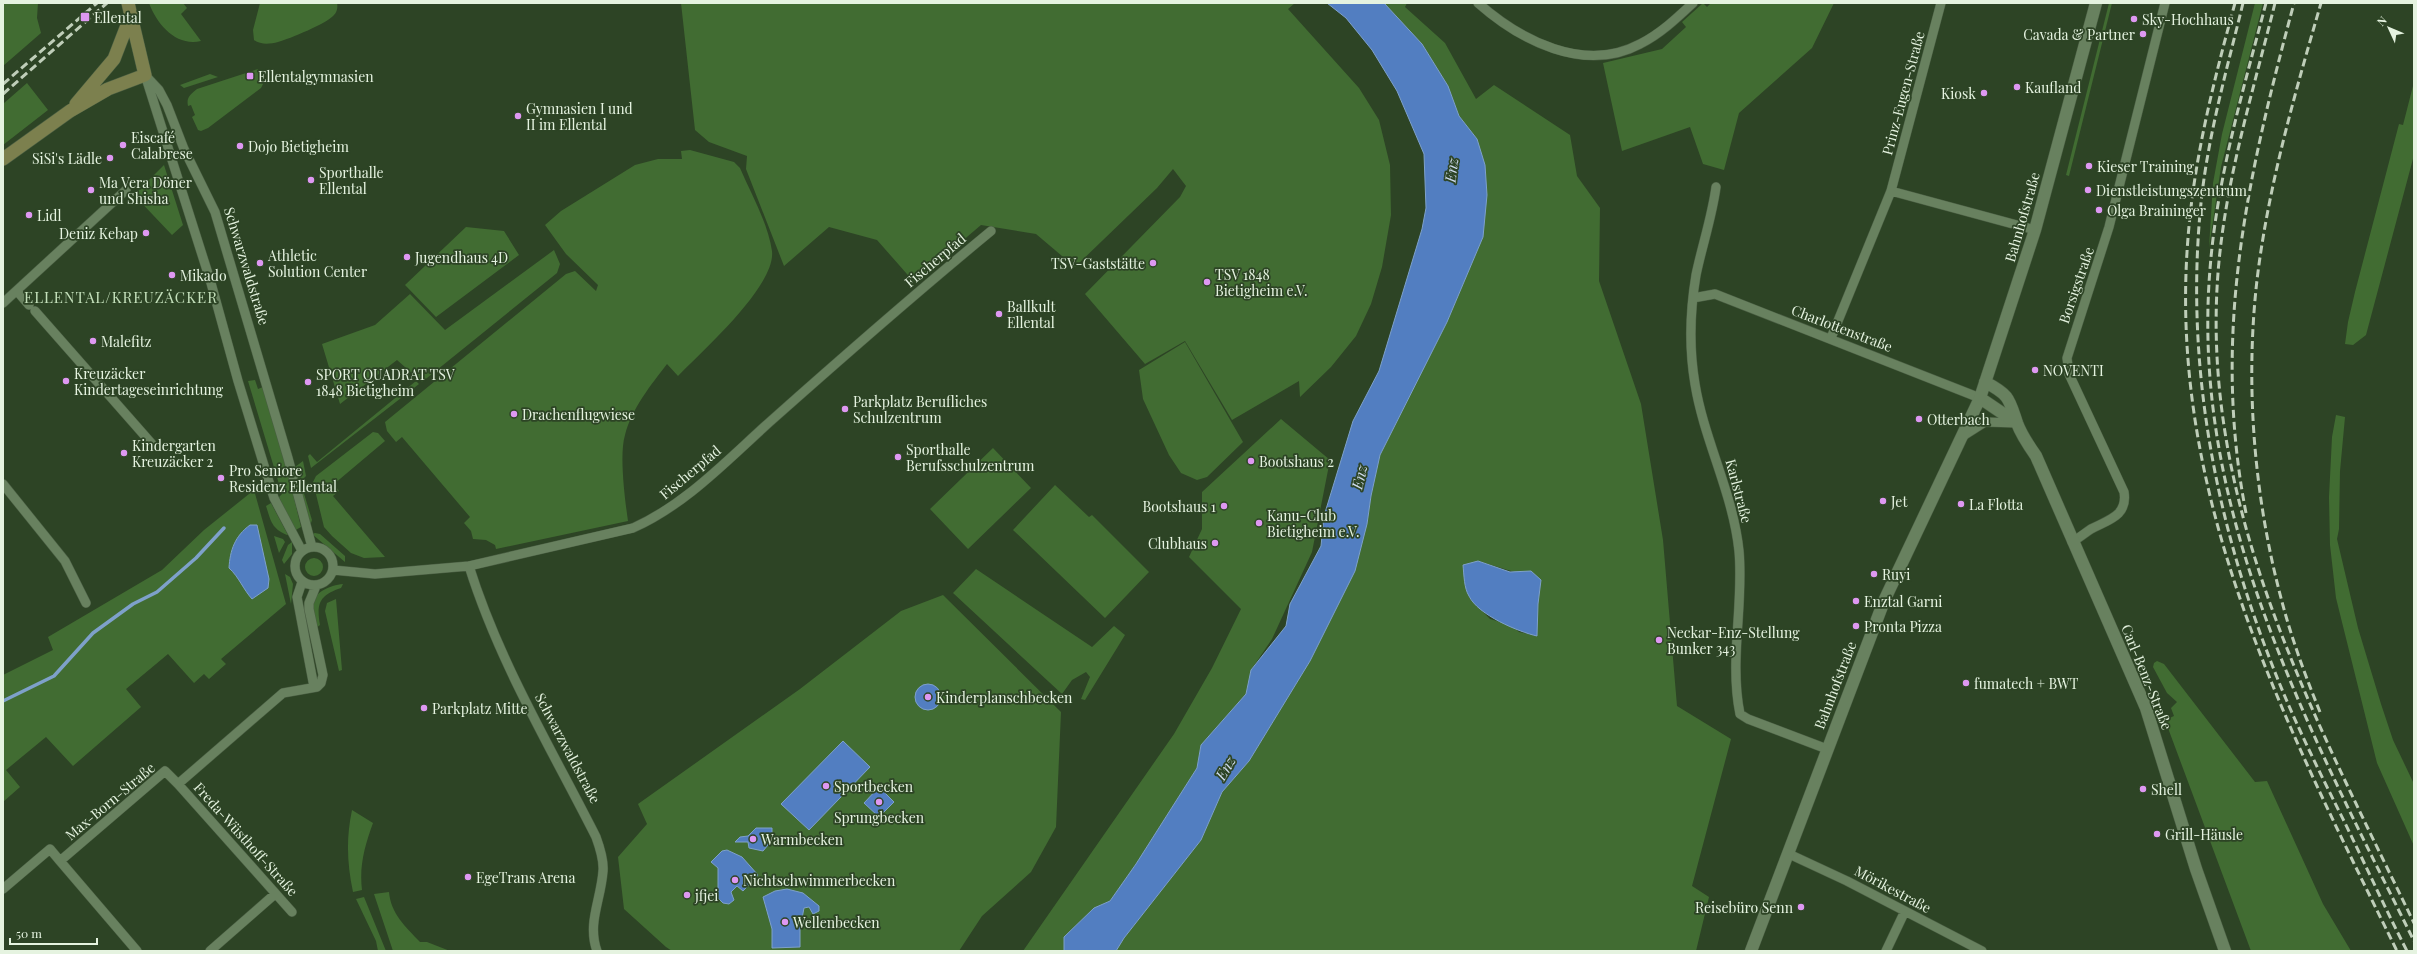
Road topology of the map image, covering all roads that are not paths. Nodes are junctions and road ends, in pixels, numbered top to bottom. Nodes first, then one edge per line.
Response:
1 (1478, 3) edge
2 (1693, 3) edge
3 (1941, 3) edge
4 (2096, 3) edge
5 (2165, 3) edge
6 (130, 9) edge
7 (145, 75) junction
8 (70, 111) junction
9 (3, 159) edge
10 (1716, 187) dead end
11 (126, 190) dead end
12 (1891, 191) junction
13 (2035, 230) junction
14 (991, 231) dead end
15 (17, 291) junction
16 (1693, 298) junction
17 (3, 303) edge
18 (1832, 338) junction
19 (1985, 382) junction
20 (1980, 398) junction
21 (2017, 423) junction
22 (1963, 436) junction
23 (152, 444) dead end
24 (3, 484) edge
25 (2072, 542) junction
26 (312, 547) junction
27 (302, 551) junction
28 (469, 566) junction
29 (333, 570) junction
30 (302, 582) junction
31 (316, 586) junction
32 (86, 603) dead end
33 (314, 687) junction
34 (1827, 749) junction
35 (178, 784) junction
36 (1789, 854) junction
37 (60, 861) junction
38 (3, 889) edge
39 (275, 894) junction
40 (1905, 911) junction
41 (292, 912) dead end
42 (137, 951) edge
43 (210, 951) edge
44 (597, 951) edge
45 (1751, 951) edge
46 (1886, 951) edge
47 (1982, 951) edge
48 (2225, 951) edge

1 - 2 street
3 - 12 street, Prinz-Eugen-Straße
4 - 13 street, Bahnhofstraße
5 - 25 street, Borsigstraße
6 - 7 main road, Schwarzwaldstraße
6 - 8 main road
7 - 8 main road
7 - 26 street, Schwarzwaldstraße
7 - 27 street, Schwarzwaldstraße
8 - 9 main road
10 - 16 street, Karlstraße
11 - 15 street
12 - 13 street
12 - 18 street, Prinz-Eugen-Straße
13 - 19 street, Bahnhofstraße
14 - 28 street, Fischerpfad
15 - 17 street
15 - 23 street
16 - 18 street, Charlottenstraße
16 - 34 street, Karlstraße
18 - 20 street, Charlottenstraße
19 - 20 street, Bahnhofstraße
19 - 21 street, Carl-Benz-Straße
20 - 21 street, Carl-Benz-Straße
20 - 22 street, Bahnhofstraße
21 - 22 street
21 - 25 street, Carl-Benz-Straße
22 - 34 street, Bahnhofstraße
24 - 32 street
25 - 48 street, Carl-Benz-Straße
26 - 27 street
26 - 29 street
27 - 30 street
28 - 29 street, Fischerpfad
28 - 44 street, Schwarzwaldstraße
29 - 31 street
30 - 31 street
30 - 33 street
31 - 33 street
33 - 35 street
34 - 36 street, Bahnhofstraße
35 - 37 street, Max-Born-Straße
35 - 39 street, Freda-Wüsthoff-Straße
36 - 40 street, Mörikestraße
36 - 45 street, Bahnhofstraße
37 - 38 street
37 - 42 street
39 - 41 street, Freda-Wüsthoff-Straße
39 - 43 street
40 - 46 street
40 - 47 street, Mörikestraße

